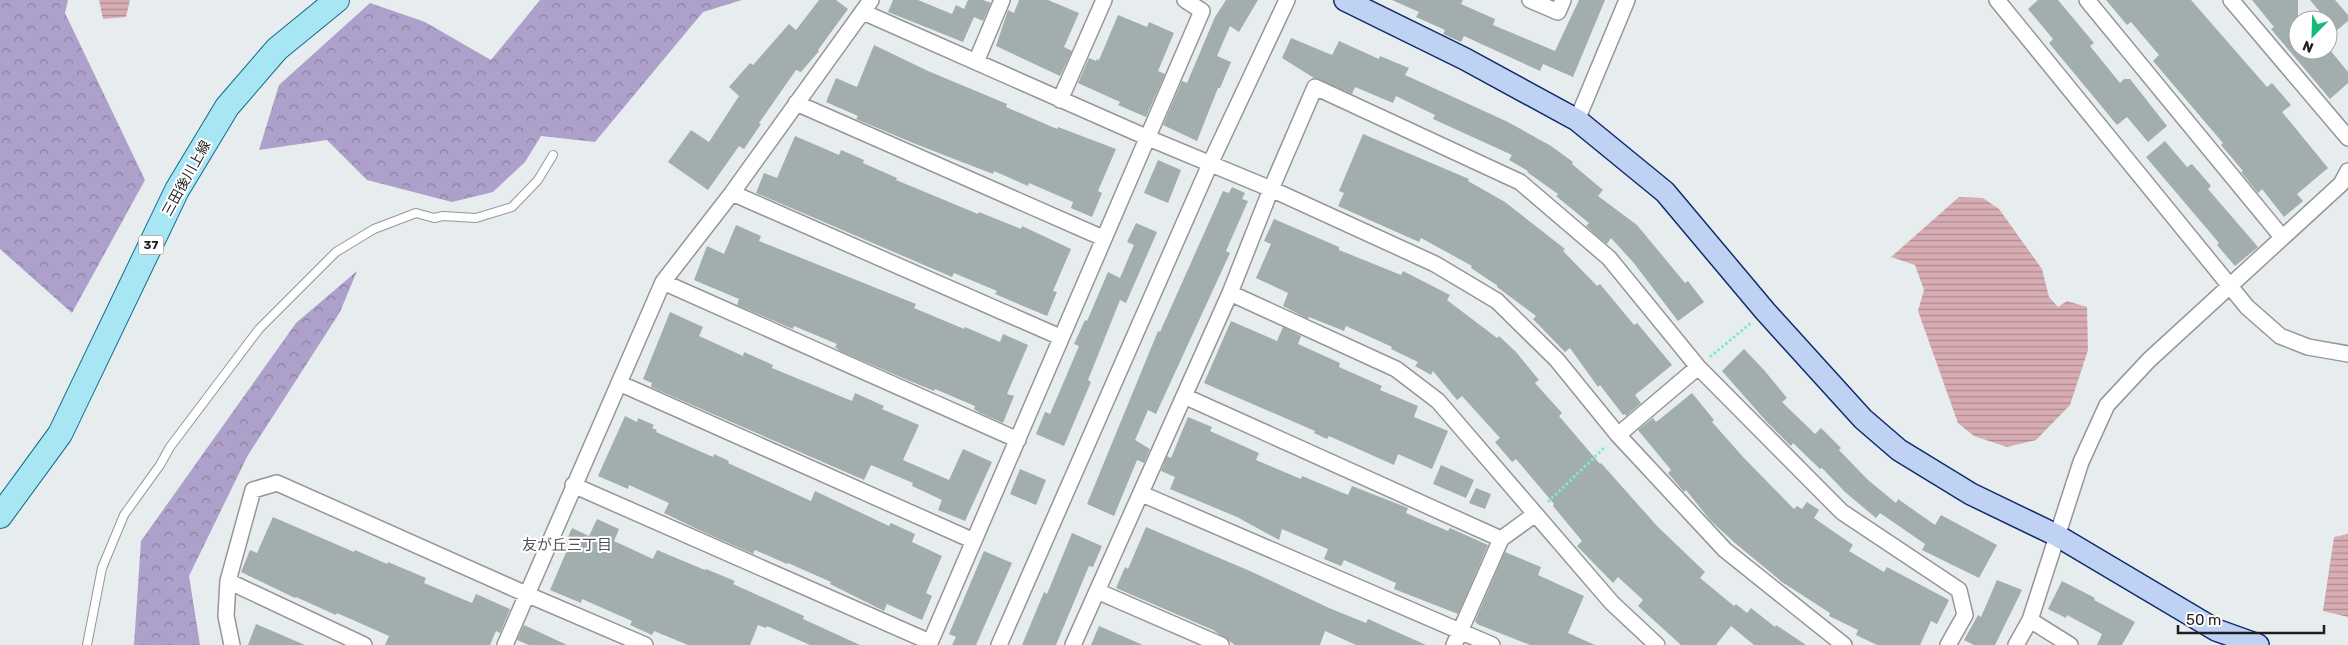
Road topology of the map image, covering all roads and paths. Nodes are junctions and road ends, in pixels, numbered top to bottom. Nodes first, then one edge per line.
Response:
1 (337, 0) edge
2 (1002, 0) edge
3 (1104, 0) edge
4 (1185, 0) edge
5 (1287, 0) edge
6 (1345, 0) edge
7 (1530, 0) edge
8 (1563, 0) edge
9 (1627, 0) edge
10 (1997, 0) edge
11 (2086, 0) edge
12 (2231, 0) edge
13 (867, 6) edge
14 (976, 62) junction
15 (1060, 100) junction
16 (796, 103) junction
17 (1577, 120) junction
18 (1146, 137) junction
19 (2348, 138) edge
20 (553, 155) dead end
21 (1210, 164) junction
22 (2348, 171) edge
23 (1271, 189) junction
24 (732, 193) junction
25 (2282, 237) junction
26 (1102, 238) junction
27 (663, 282) junction
28 (2230, 288) junction
29 (1230, 293) junction
30 (1765, 311) junction
31 (1060, 337) junction
32 (2348, 354) edge
33 (1698, 367) junction
34 (619, 383) junction
35 (1184, 396) junction
36 (1618, 435) junction
37 (1018, 440) junction
38 (573, 485) junction
39 (1142, 494) junction
40 (1534, 515) junction
41 (0, 516) edge
42 (2056, 536) junction
43 (1501, 539) junction
44 (974, 541) junction
45 (228, 581) junction
46 (1096, 591) junction
47 (526, 594) junction
48 (2030, 620) junction
49 (1457, 638) edge
50 (929, 643) edge
51 (87, 645) edge
52 (232, 645) edge
53 (364, 645) edge
54 (505, 645) edge
55 (645, 645) edge
56 (999, 645) edge
57 (1073, 645) edge
58 (1221, 645) edge
59 (1492, 645) edge
60 (1657, 645) edge
61 (1844, 645) edge
62 (1948, 645) edge
63 (2016, 645) edge
64 (2070, 645) edge
65 (2258, 645) edge

1 - 41 main road, 三田後川上線 / 37
2 - 14 street
3 - 15 street
4 - 18 street
5 - 21 street
6 - 17 street
7 - 8 street
9 - 17 street
10 - 28 street
11 - 25 street
12 - 19 street
13 - 14 street
13 - 16 street
14 - 15 street
15 - 18 street
16 - 24 street
16 - 26 street
17 - 30 street
18 - 21 street
18 - 26 street
20 - 51 lane
21 - 23 street
21 - 56 street
22 - 25 street
23 - 29 street
23 - 33 street
23 - 36 street
24 - 27 street
24 - 31 street
25 - 28 street
26 - 31 street
27 - 34 street
27 - 37 street
28 - 32 street
28 - 42 street
29 - 35 street
29 - 40 street
30 - 33 path
30 - 42 street
31 - 37 street
33 - 36 street
33 - 62 street
34 - 38 street
34 - 44 street
35 - 39 street
35 - 43 street
36 - 40 path
36 - 61 street
37 - 44 street
38 - 47 street
38 - 50 street
39 - 46 street
39 - 49 street
40 - 43 street
40 - 60 street
42 - 48 street
42 - 65 street
43 - 49 street
44 - 50 street
45 - 47 street
45 - 52 street
45 - 53 street
46 - 57 street
46 - 58 street
47 - 54 street
47 - 55 street
48 - 63 street
48 - 64 street
49 - 59 street

